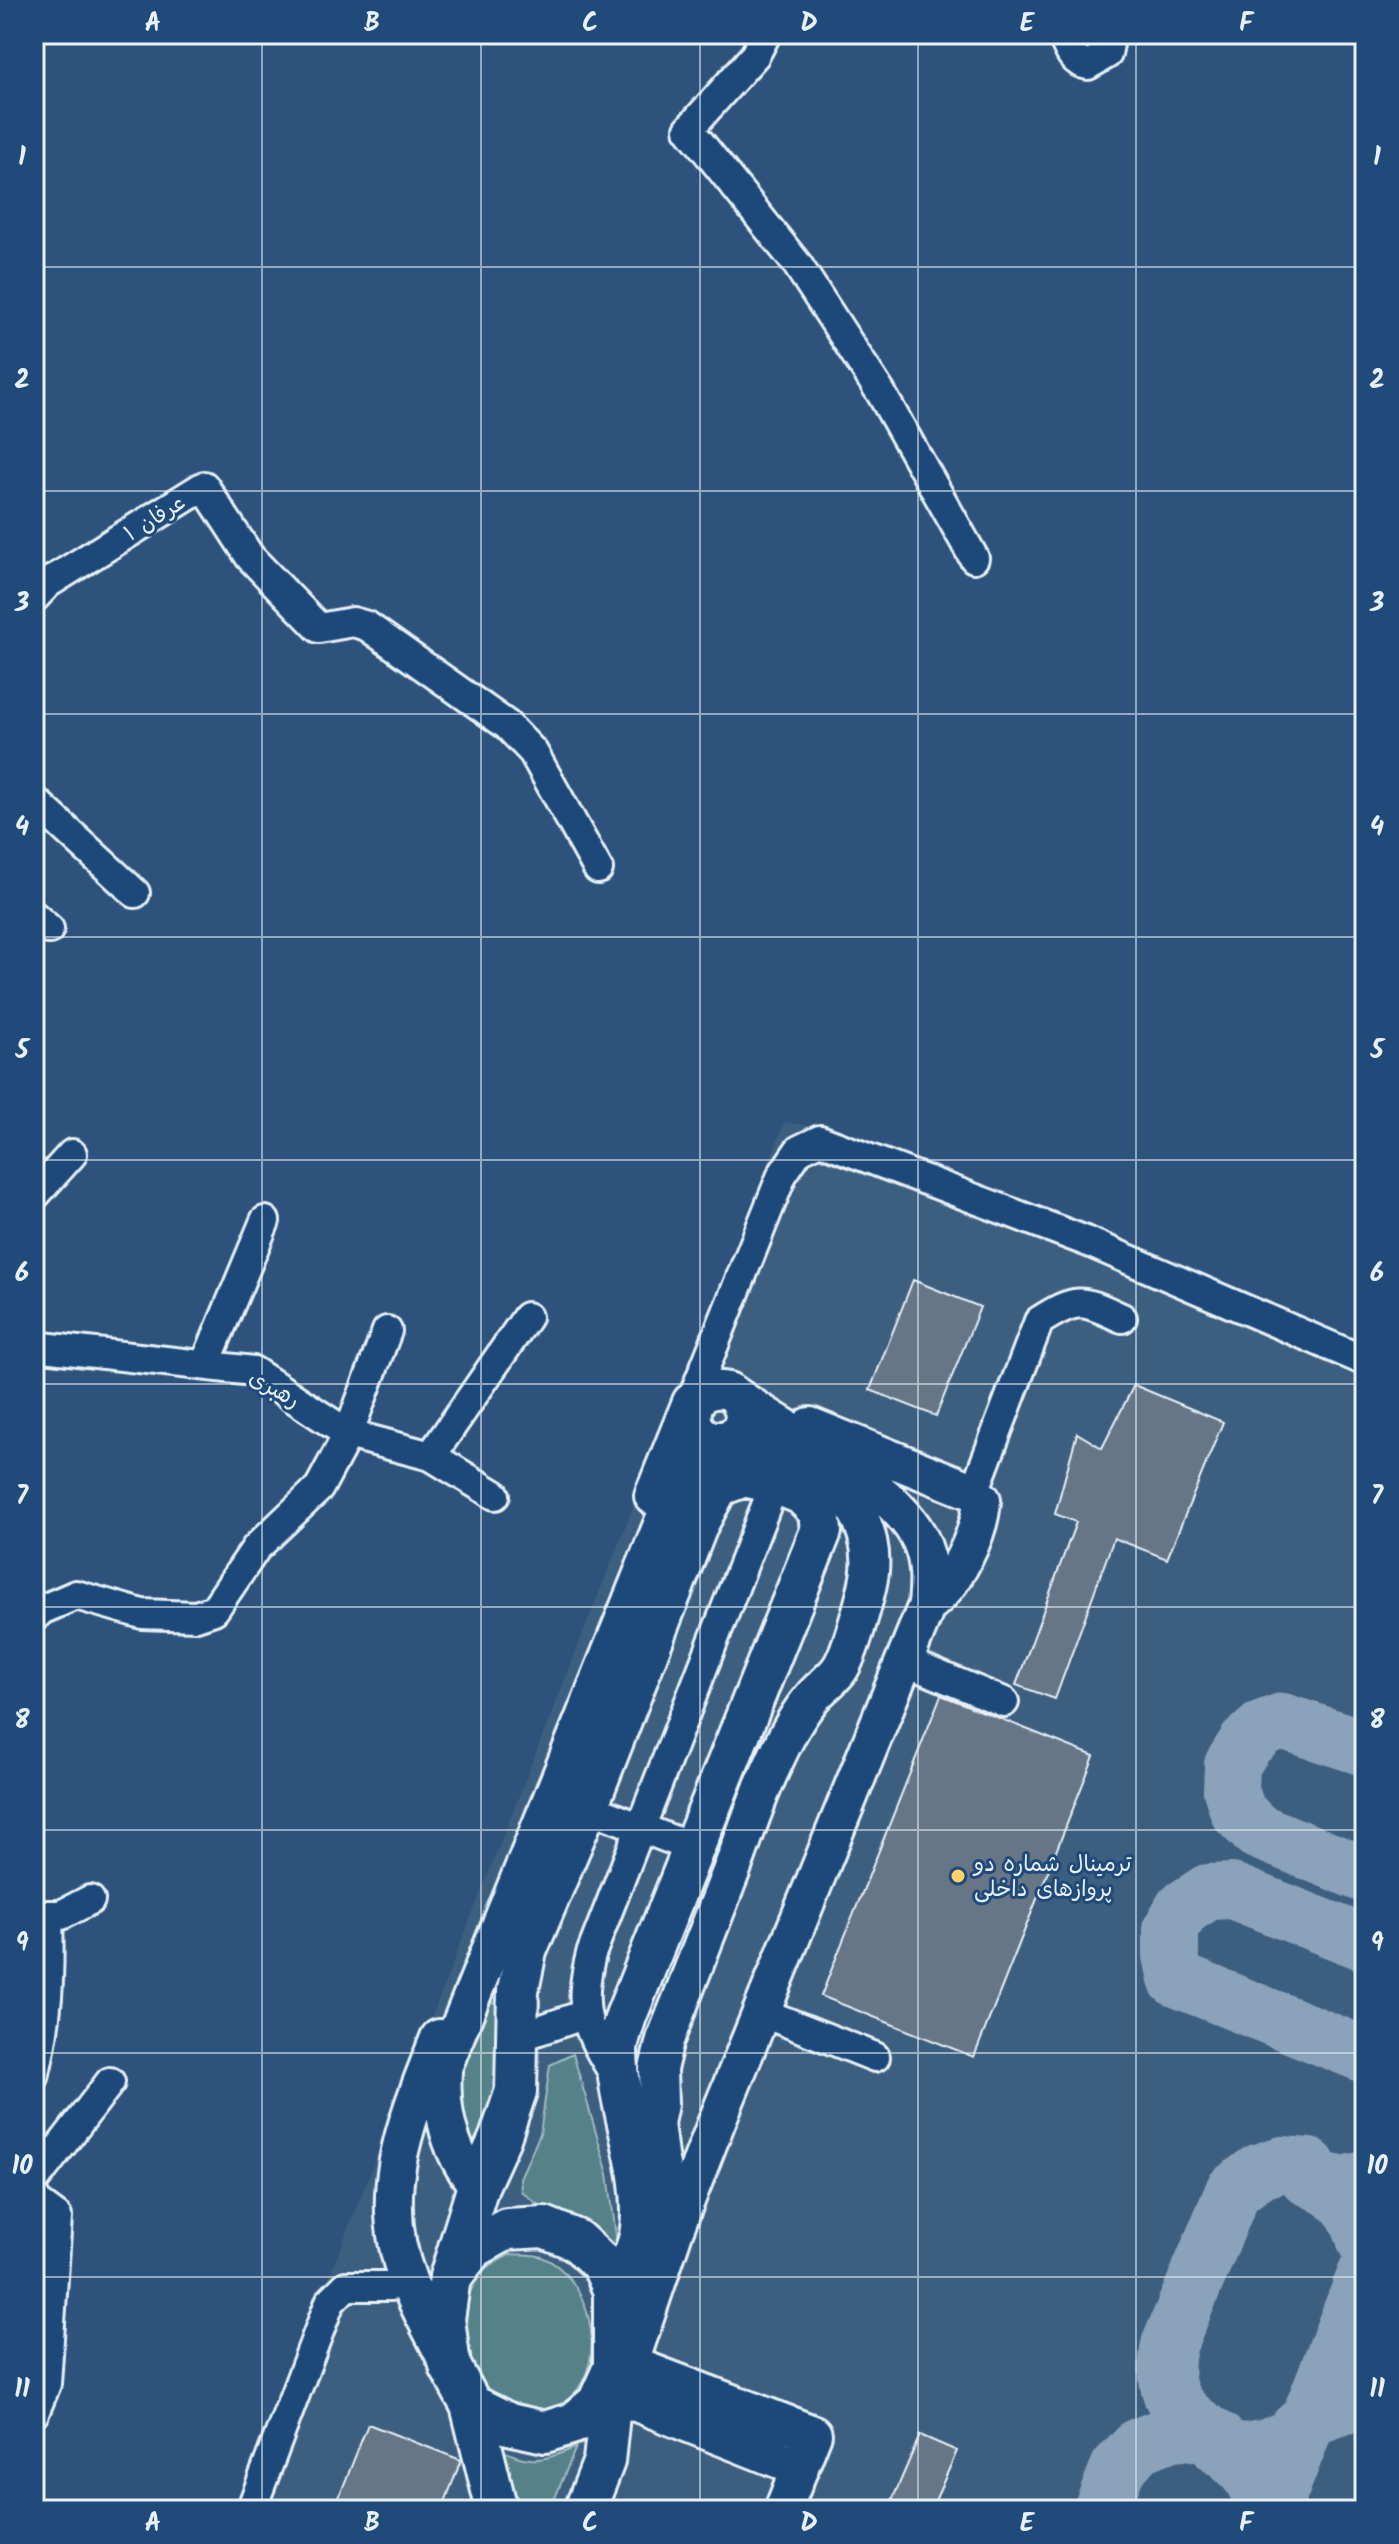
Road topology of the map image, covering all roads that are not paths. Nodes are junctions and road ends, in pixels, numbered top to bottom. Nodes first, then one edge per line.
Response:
1 (766, 34) edge
2 (1062, 34) edge
3 (1111, 34) edge
4 (974, 558) dead end
5 (34, 598) edge
6 (34, 800) edge
7 (598, 869) dead end
8 (135, 893) dead end
9 (72, 1154) dead end
10 (34, 1196) edge
11 (265, 1221) dead end
12 (527, 1317) dead end
13 (1122, 1318) dead end
14 (387, 1331) dead end
15 (34, 1346) edge
16 (1365, 1361) edge
17 (205, 1365) junction
18 (737, 1397) junction
19 (693, 1403) junction
20 (348, 1434) junction
21 (431, 1456) junction
22 (775, 1483) junction
23 (974, 1492) junction
24 (495, 1495) dead end
25 (927, 1605) junction
26 (34, 1617) edge
27 (841, 1668) junction
28 (898, 1675) junction
29 (1004, 1702) dead end
30 (587, 1807) junction
31 (641, 1828) junction
32 (693, 1848) junction
33 (90, 1900) dead end
34 (41, 1915) edge
35 (451, 2010) junction
36 (761, 2012) junction
37 (583, 2015) junction
38 (519, 2037) junction
39 (875, 2057) dead end
40 (442, 2070) junction
41 (34, 2077) edge
42 (110, 2082) dead end
43 (620, 2084) junction
44 (659, 2104) junction
45 (717, 2121) junction
46 (34, 2181) edge
47 (478, 2186) junction
48 (34, 2197) edge
49 (675, 2229) junction
50 (45, 2245) edge
51 (450, 2277) junction
52 (407, 2279) junction
53 (614, 2291) junction
54 (450, 2366) junction
55 (618, 2388) junction
56 (471, 2405) junction
57 (34, 2413) edge
58 (251, 2510) edge
59 (497, 2510) edge
60 (585, 2510) edge
61 (783, 2510) edge

1 - 4 street
2 - 3 street
5 - 7 street, عرفان ۱
6 - 8 street
9 - 10 street
11 - 17 street
12 - 21 street
13 - 23 street
14 - 20 street
15 - 17 street, رهبری
16 - 19 street
17 - 20 street, رهبری
18 - 19 main road
18 - 23 main road
18 - 25 main road
19 - 35 main road
20 - 21 street, رهبری
20 - 26 street
21 - 24 street, رهبری
22 - 30 highway
22 - 31 street
22 - 32 highway
23 - 25 main road
25 - 28 main road
27 - 28 main road
27 - 40 main road
27 - 44 main road
28 - 29 street
28 - 36 main road
30 - 31 street
30 - 38 highway
31 - 32 street
31 - 37 street
32 - 43 highway
33 - 34 street
34 - 41 street
35 - 40 main road
35 - 52 main road
36 - 39 street
36 - 45 main road
37 - 38 street
37 - 43 street
38 - 47 highway
40 - 47 main road
42 - 46 street
43 - 53 highway
44 - 45 main road
44 - 49 main road
45 - 49 main road
47 - 51 highway
48 - 50 street
49 - 55 main road
50 - 57 street
51 - 53 highway
51 - 54 highway
52 - 54 main road
52 - 58 street
53 - 55 highway
54 - 56 highway
55 - 56 highway
55 - 60 highway
55 - 61 main road
56 - 59 highway

